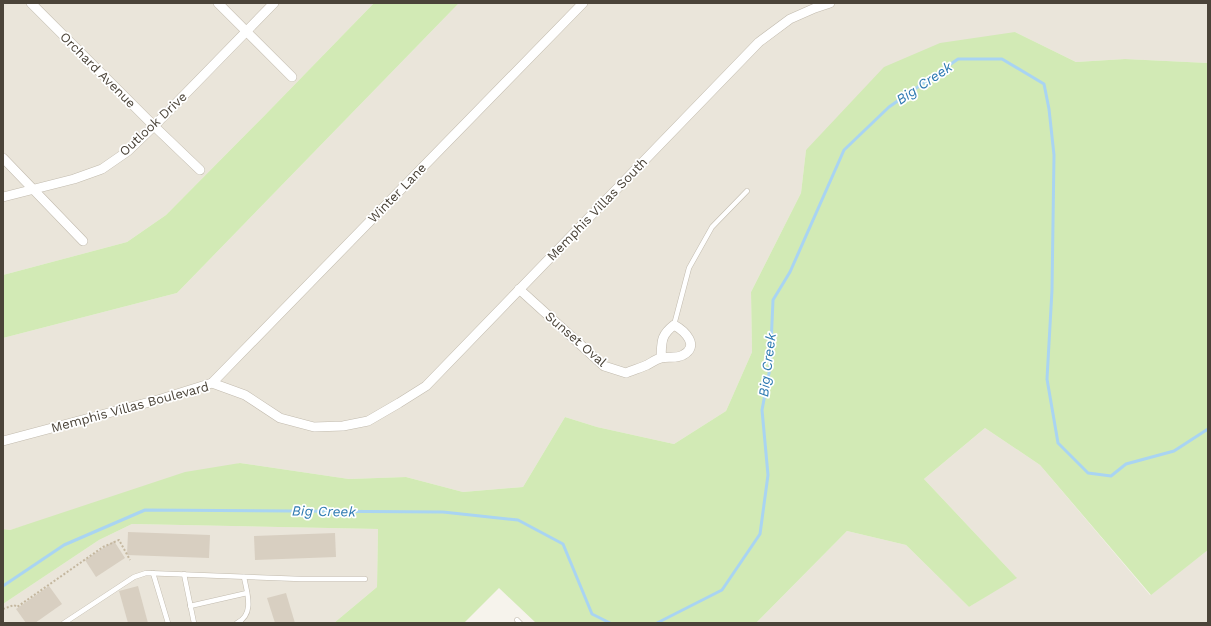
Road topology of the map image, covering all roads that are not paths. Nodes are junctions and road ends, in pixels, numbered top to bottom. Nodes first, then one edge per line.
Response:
1 (31, 3) edge
2 (218, 3) edge
3 (274, 3) edge
4 (583, 3) edge
5 (830, 3) edge
6 (246, 31) junction
7 (292, 77) dead end
8 (154, 126) junction
9 (3, 158) edge
10 (200, 170) dead end
11 (34, 189) junction
12 (746, 191) dead end
13 (3, 197) edge
14 (83, 240) dead end
15 (519, 289) junction
16 (674, 325) junction
17 (661, 358) junction
18 (212, 383) junction
19 (368, 421) joint
20 (3, 440) edge
21 (153, 573) junction
22 (184, 574) junction
23 (244, 577) junction
24 (365, 579) dead end
25 (247, 593) junction
26 (190, 606) junction
27 (64, 623) edge
28 (168, 623) edge
29 (194, 623) edge
30 (237, 623) edge

1 - 8 street, Orchard Avenue
2 - 6 street
3 - 6 street, Outlook Drive
4 - 18 street, Winter Lane
5 - 15 street, Memphis Villas South
6 - 7 street
6 - 8 street, Outlook Drive
8 - 10 street, Orchard Avenue
8 - 11 street, Outlook Drive
9 - 11 street
11 - 13 street, Outlook Drive
11 - 14 street
12 - 16 lane
15 - 17 street, Sunset Oval
15 - 19 street, Memphis Villas South
16 - 17 street
16 - 17 street, Sunset Oval
18 - 19 street, Memphis Villas Boulevard
18 - 20 street, Memphis Villas Boulevard
21 - 22 lane
21 - 27 lane
21 - 28 lane
22 - 23 lane
22 - 26 lane
23 - 24 lane
23 - 25 lane
25 - 26 lane
25 - 30 lane
26 - 29 lane

